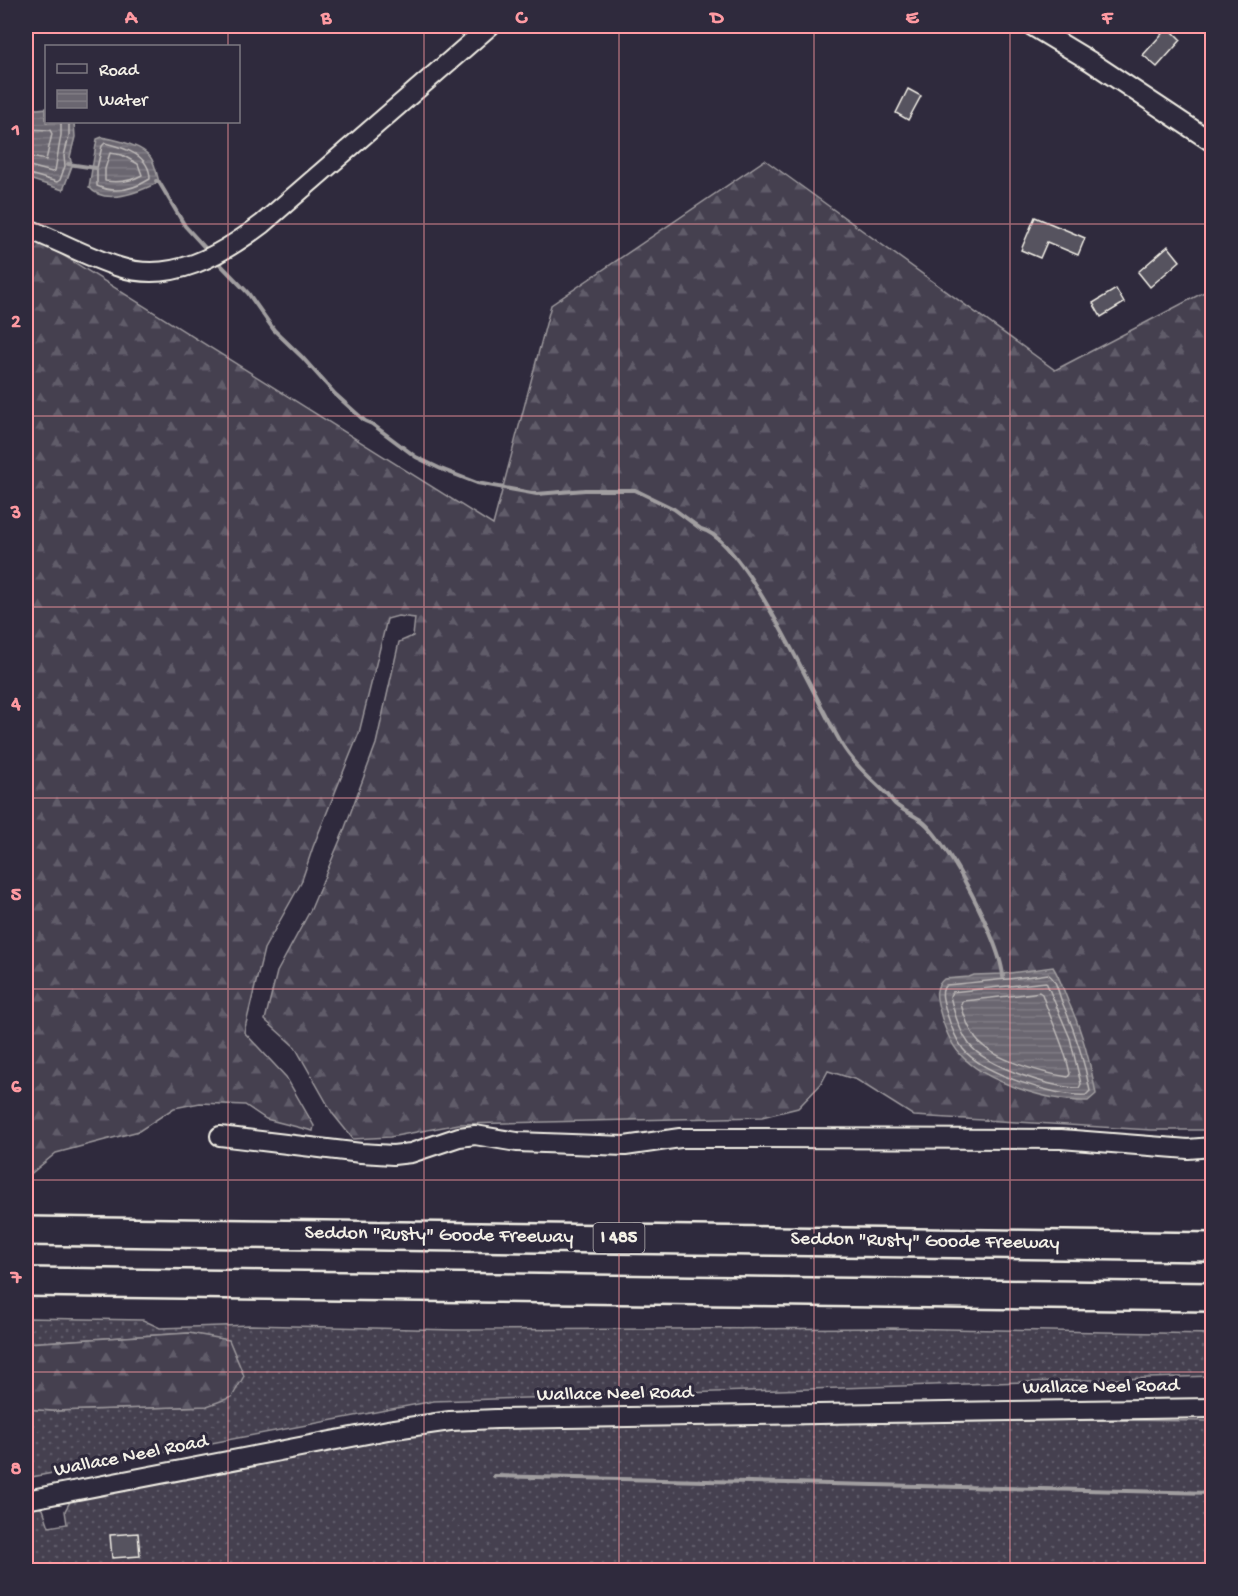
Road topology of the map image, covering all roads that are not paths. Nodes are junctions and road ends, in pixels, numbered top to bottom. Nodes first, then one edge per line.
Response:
1 (490, 26) edge
2 (1035, 26) edge
3 (1212, 142) edge
4 (26, 228) edge
5 (220, 1136) dead end
6 (1212, 1147) edge
7 (26, 1231) edge
8 (1212, 1246) edge
9 (26, 1282) edge
10 (1212, 1297) edge
11 (1212, 1408) edge
12 (26, 1500) edge

1 - 4 street
2 - 3 street
5 - 6 street
7 - 8 highway, Seddon "Rusty" Goode Freeway / I 485
9 - 10 highway
11 - 12 street, Wallace Neel Road

